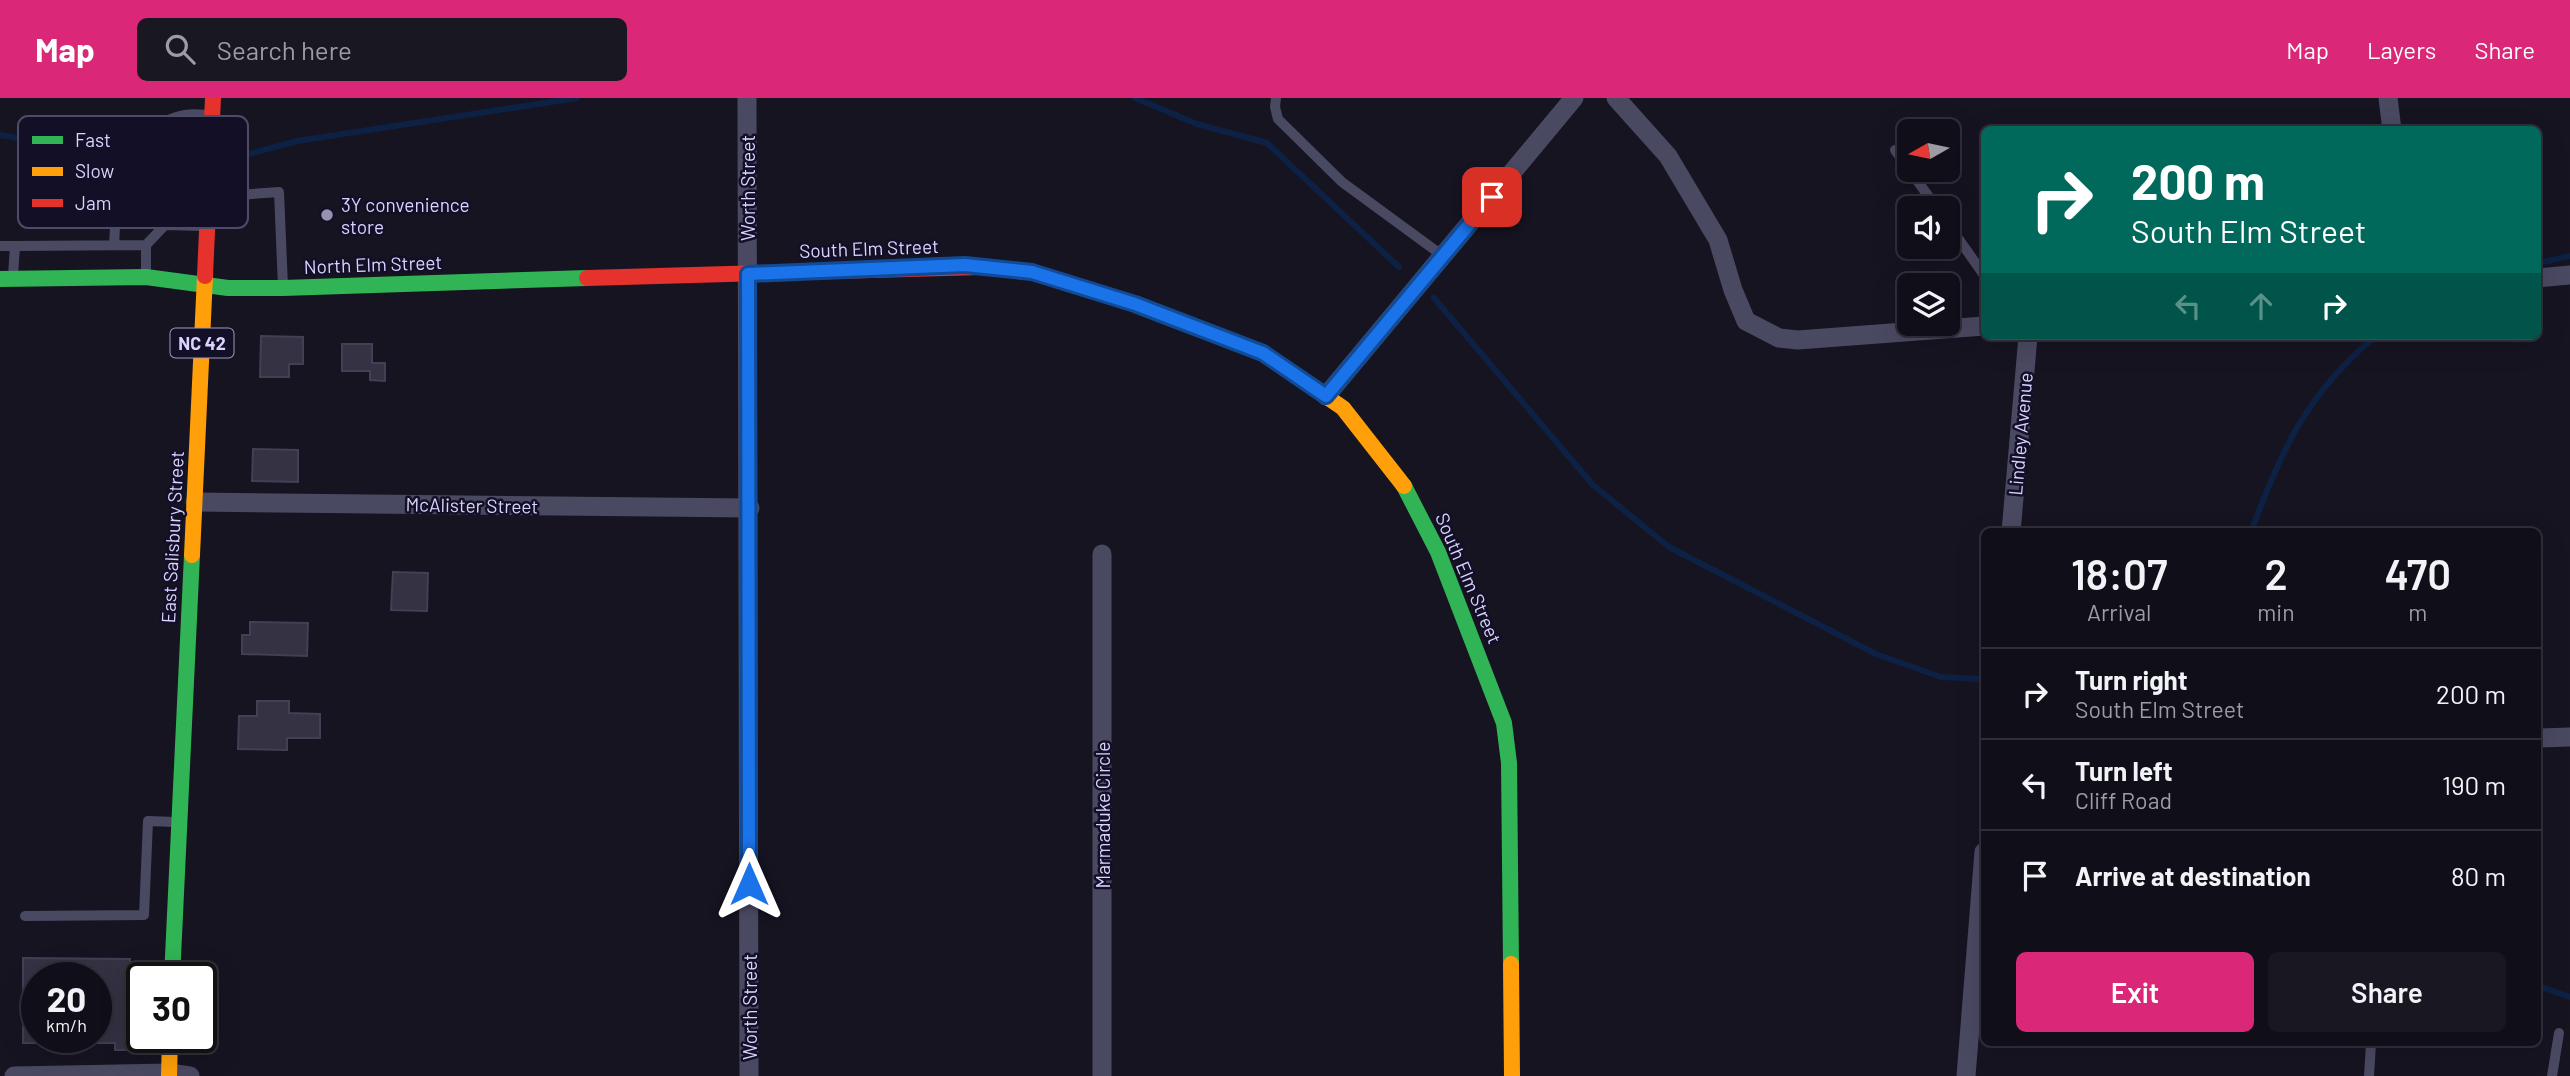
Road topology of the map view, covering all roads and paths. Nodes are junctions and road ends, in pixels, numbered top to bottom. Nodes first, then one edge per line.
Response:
1 (213, 98) edge
2 (747, 98) edge
3 (1276, 98) edge
4 (1574, 98) edge
5 (1616, 98) edge
6 (2388, 98) edge
7 (213, 115) joint
8 (180, 116) edge
9 (2392, 126) edge
10 (1895, 150) dead end
11 (248, 194) edge
12 (1928, 196) edge
13 (115, 228) edge
14 (162, 228) edge
15 (207, 228) edge
16 (1960, 241) edge
17 (114, 245) junction
18 (146, 245) junction
19 (0, 246) edge
20 (15, 246) junction
21 (1443, 256) junction
22 (1981, 271) edge
23 (748, 274) junction
24 (2570, 275) edge
25 (146, 276) junction
26 (2541, 278) edge
27 (6, 279) edge
28 (205, 284) junction
29 (283, 288) junction
30 (1981, 326) edge
31 (2028, 340) edge
32 (1326, 396) junction
33 (195, 502) junction
34 (750, 508) junction
35 (2011, 528) edge
36 (1102, 554) dead end
37 (2570, 737) edge
38 (2541, 738) edge
39 (179, 823) junction
40 (1981, 889) edge
41 (144, 915) junction
42 (166, 915) junction
43 (24, 916) dead end
44 (170, 962) edge
45 (2559, 1033) dead end
46 (2371, 1046) edge
47 (170, 1053) edge
48 (169, 1075) edge
49 (14, 1076) edge
50 (190, 1076) edge
51 (750, 1076) edge
52 (1102, 1076) edge
53 (1512, 1076) edge
54 (1966, 1076) edge
55 (2369, 1076) edge
56 (2552, 1076) edge

1 - 7 street, East Salisbury Street / NC 42
2 - 23 street, Worth Street
3 - 21 lane
4 - 21 street
5 - 30 street
6 - 9 street
7 - 8 lane
10 - 12 lane
11 - 29 lane
13 - 17 lane
14 - 18 lane
15 - 28 street, East Salisbury Street / NC 42
16 - 22 lane
17 - 18 lane
17 - 20 lane
18 - 25 lane
19 - 20 lane
20 - 27 lane
21 - 32 street
23 - 29 street, North Elm Street
23 - 32 street, South Elm Street
23 - 34 street, Worth Street
24 - 26 street
25 - 27 street, North Elm Street
25 - 28 street, North Elm Street
28 - 29 street, North Elm Street
28 - 33 street, East Salisbury Street / NC 42
31 - 35 street, Lindley Avenue
32 - 53 street, South Elm Street
33 - 34 street, McAlister Street
33 - 39 street, East Salisbury Street / NC 42
34 - 51 street, Worth Street
36 - 52 street, Marmaduke Circle
37 - 38 street
39 - 41 lane
39 - 42 street, East Salisbury Street / NC 42
40 - 54 street
41 - 42 lane
41 - 43 lane
42 - 44 street, East Salisbury Street / NC 42
45 - 56 lane
46 - 55 lane
47 - 48 street
48 - 49 street
48 - 50 street

